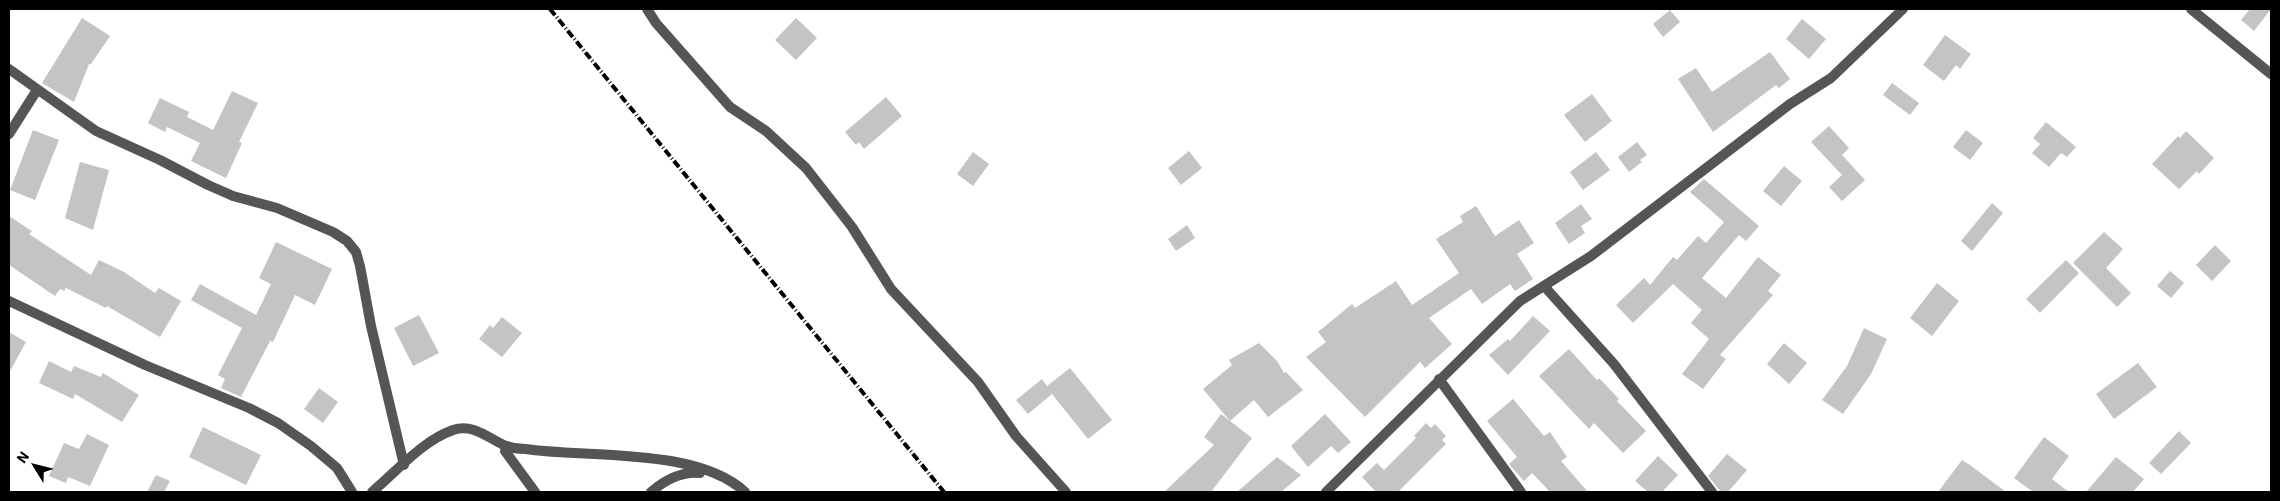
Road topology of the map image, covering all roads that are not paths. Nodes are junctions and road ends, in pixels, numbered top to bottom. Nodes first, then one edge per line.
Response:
1 (647, 9) edge
2 (1903, 9) edge
3 (2190, 9) edge
4 (9, 69) edge
5 (2271, 74) edge
6 (37, 90) junction
7 (9, 134) edge
8 (1544, 286) junction
9 (9, 301) edge
10 (1439, 379) junction
11 (507, 446) junction
12 (404, 465) junction
13 (715, 474) junction
14 (352, 492) edge
15 (372, 492) edge
16 (535, 492) edge
17 (651, 492) edge
18 (745, 492) edge
19 (1066, 492) edge
20 (1326, 492) edge
21 (1521, 492) edge
22 (1712, 492) edge

1 - 19 street
2 - 8 street
3 - 5 street
4 - 6 street
6 - 7 street
6 - 12 street
8 - 10 street
8 - 22 street
9 - 14 street
10 - 20 street
10 - 21 street
11 - 12 street
11 - 13 street
11 - 16 street
12 - 15 street
13 - 17 street
13 - 18 street

